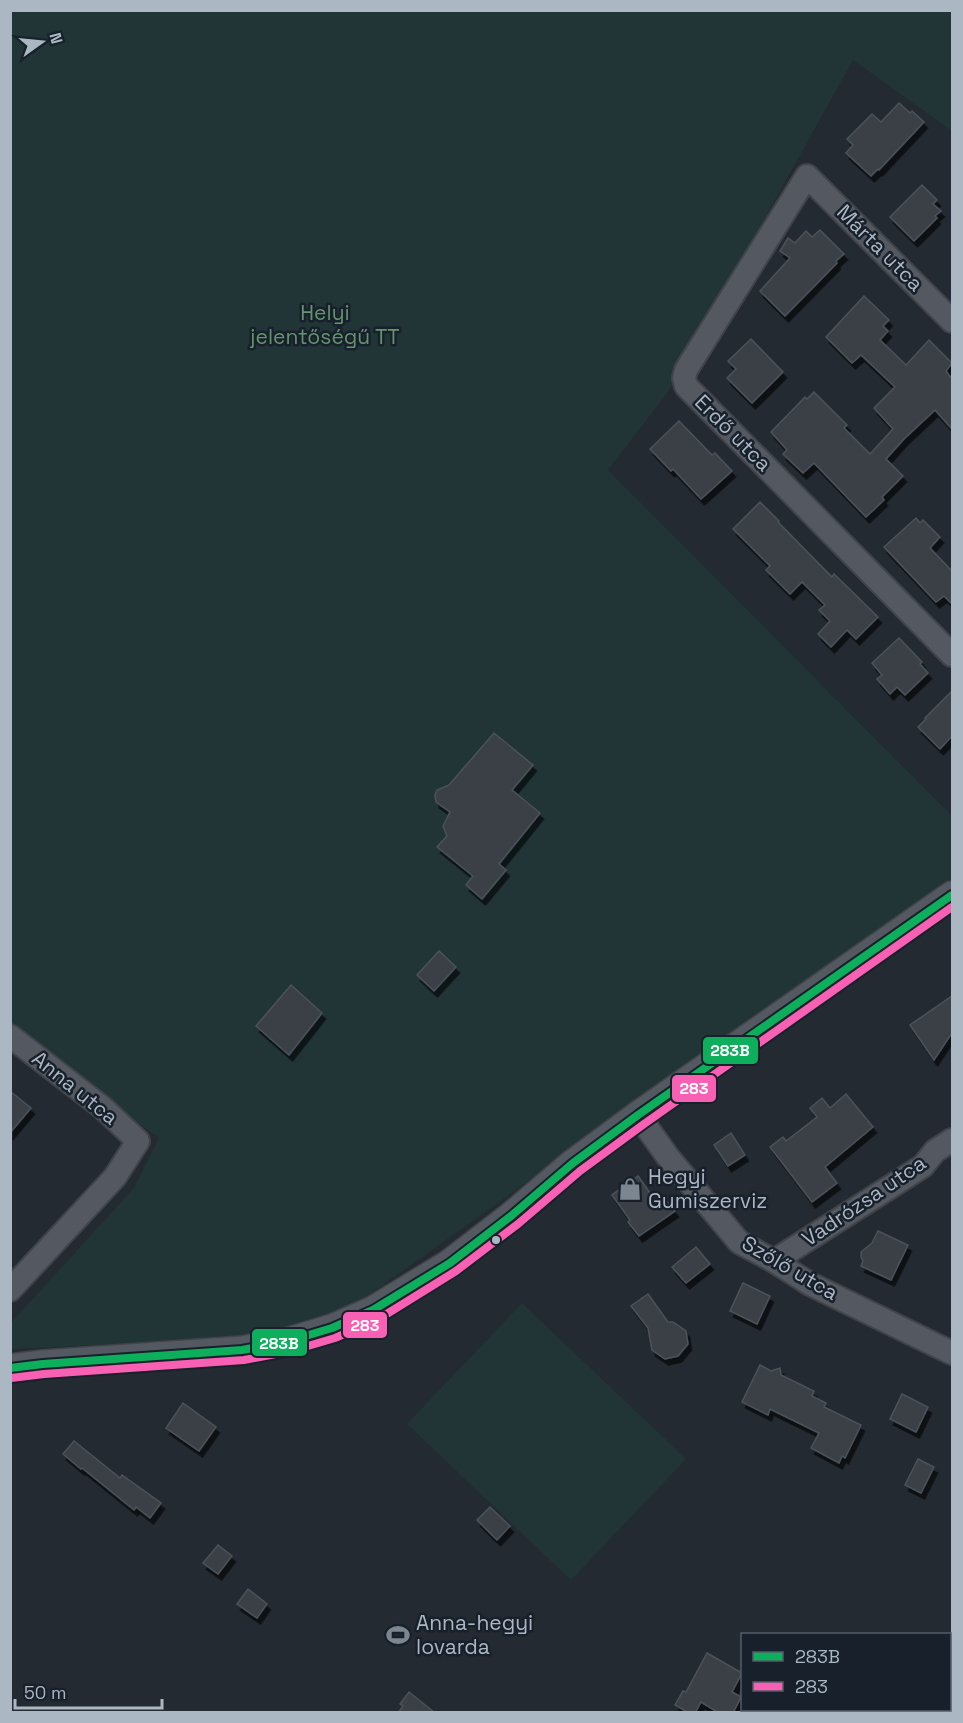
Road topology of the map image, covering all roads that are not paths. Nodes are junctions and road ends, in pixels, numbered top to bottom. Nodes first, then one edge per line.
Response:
1 (807, 176) joint
2 (952, 321) edge
3 (952, 655) edge
4 (952, 895) edge
5 (10, 1036) edge
6 (638, 1115) junction
7 (952, 1140) edge
8 (774, 1261) junction
9 (10, 1290) edge
10 (952, 1353) edge
11 (10, 1368) edge

1 - 2 street, Márta utca
1 - 3 street, Erdő utca
4 - 6 street
5 - 9 street, Anna utca
6 - 8 street, Szőlő utca
6 - 11 street
7 - 8 street, Vadrózsa utca
8 - 10 street, Szőlő utca

